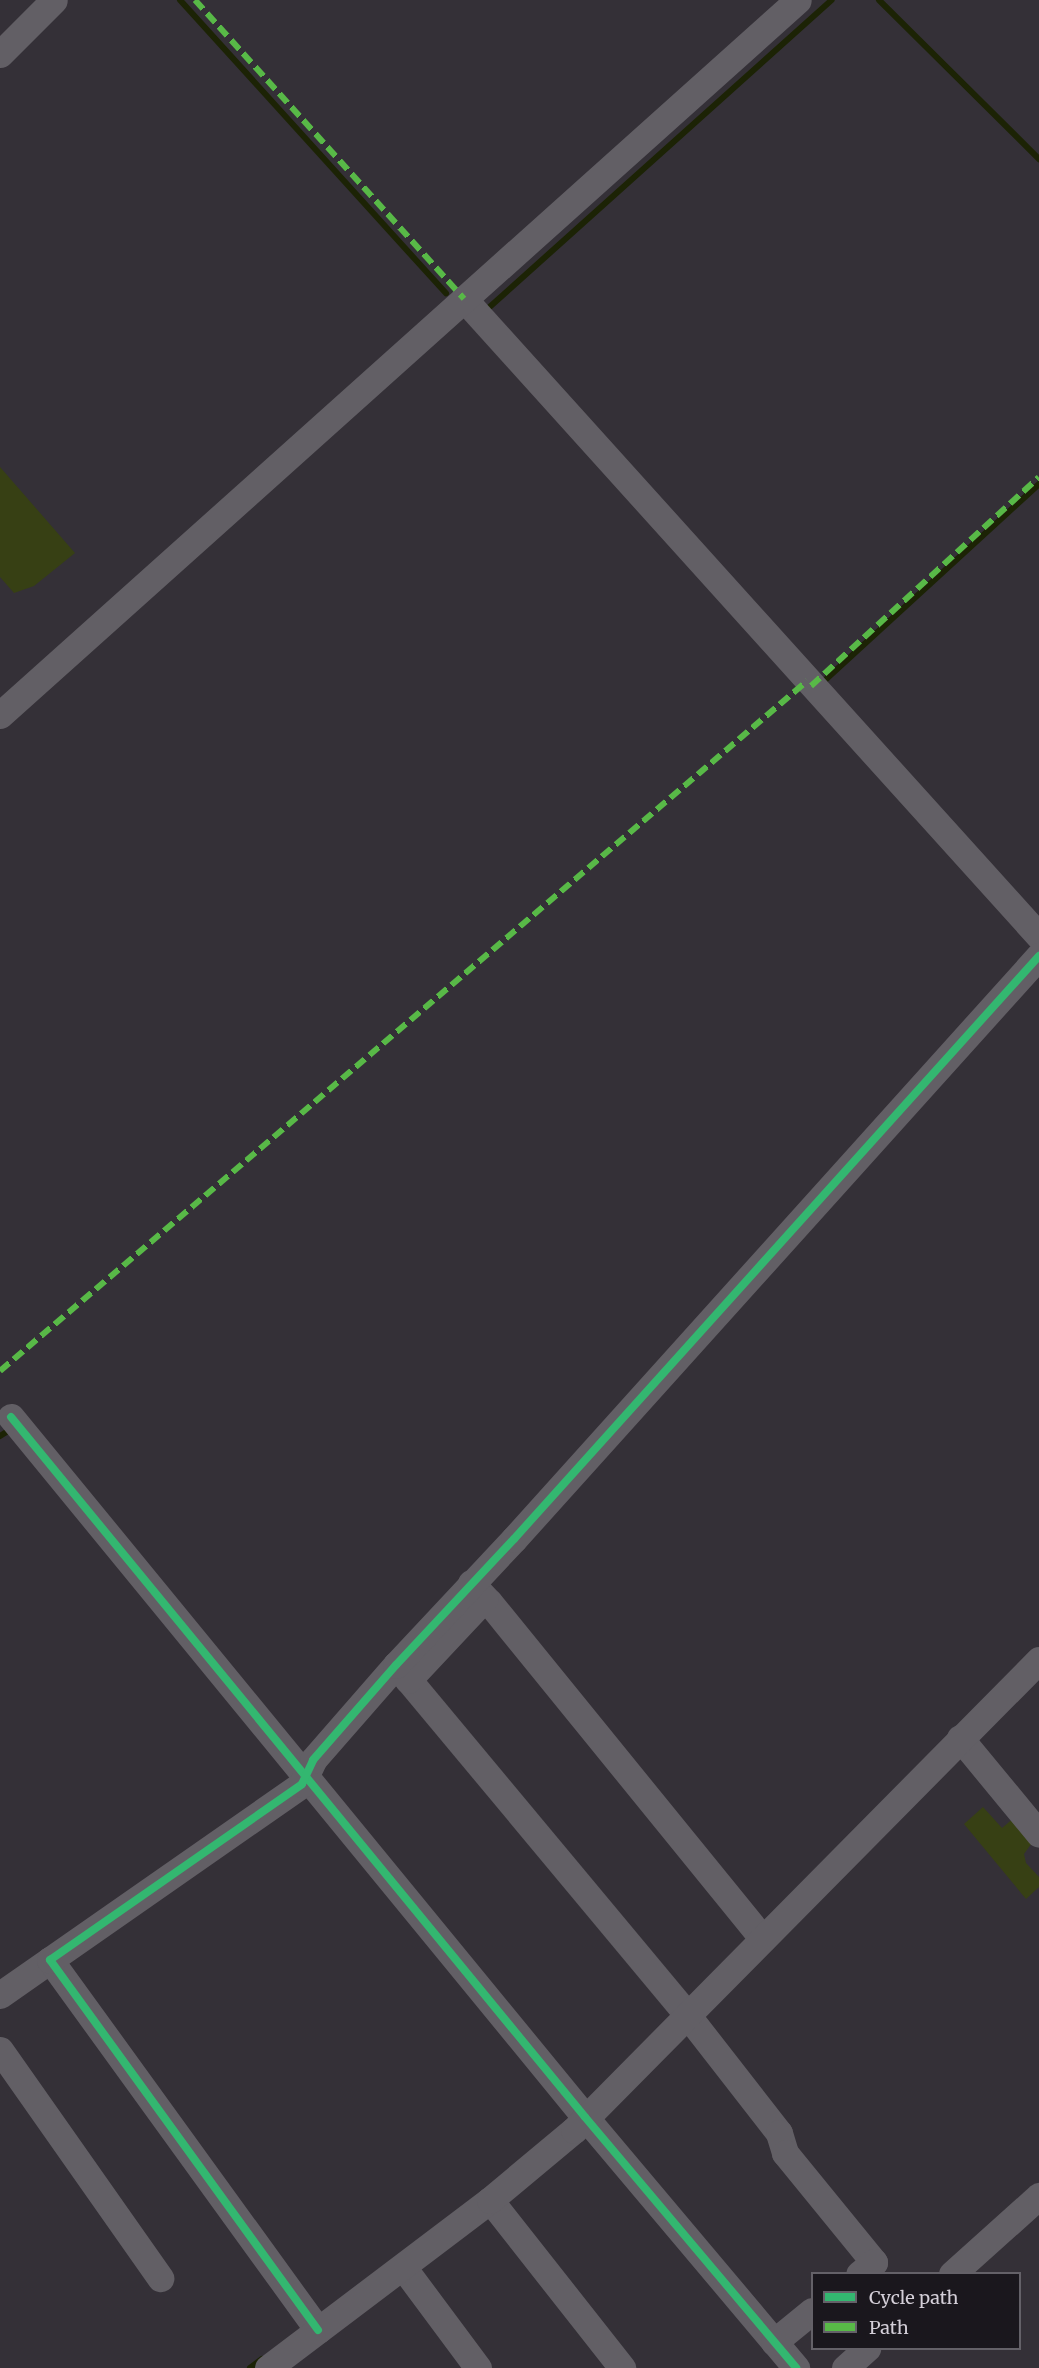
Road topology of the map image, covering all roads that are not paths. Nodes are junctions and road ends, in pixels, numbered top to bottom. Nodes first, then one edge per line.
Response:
1 (54, 0) edge
2 (798, 0) edge
3 (0, 54) edge
4 (464, 299) junction
5 (0, 716) edge
6 (1039, 936) edge
7 (1039, 956) edge
8 (4, 1417) edge
9 (478, 1590) junction
10 (1039, 1660) edge
11 (402, 1672) junction
12 (965, 1744) junction
13 (301, 1782) junction
14 (1039, 1834) edge
15 (764, 1939) junction
16 (50, 1960) junction
17 (0, 1995) edge
18 (690, 2020) junction
19 (0, 2050) edge
20 (585, 2117) junction
21 (1039, 2196) edge
22 (490, 2200) junction
23 (403, 2267) junction
24 (861, 2272) edge
25 (954, 2272) edge
26 (160, 2278) dead end
27 (811, 2313) edge
28 (318, 2330) junction
29 (774, 2342) junction
30 (866, 2350) edge
31 (268, 2368) edge
32 (478, 2368) edge
33 (622, 2368) edge
34 (796, 2368) edge
35 (845, 2368) edge

1 - 3 street
2 - 4 street
4 - 5 street
4 - 6 street
7 - 9 street
8 - 13 street
9 - 11 street
9 - 15 street
10 - 12 street
11 - 13 street
11 - 18 street
12 - 14 street
12 - 15 street
13 - 16 street
13 - 20 street
15 - 18 street
16 - 17 street
16 - 28 street
18 - 20 street
18 - 24 street
19 - 26 street
20 - 22 street
20 - 29 street
21 - 25 street
22 - 23 street
22 - 33 street
23 - 28 street
23 - 32 street
27 - 29 street
28 - 31 street
29 - 34 street
30 - 35 street

